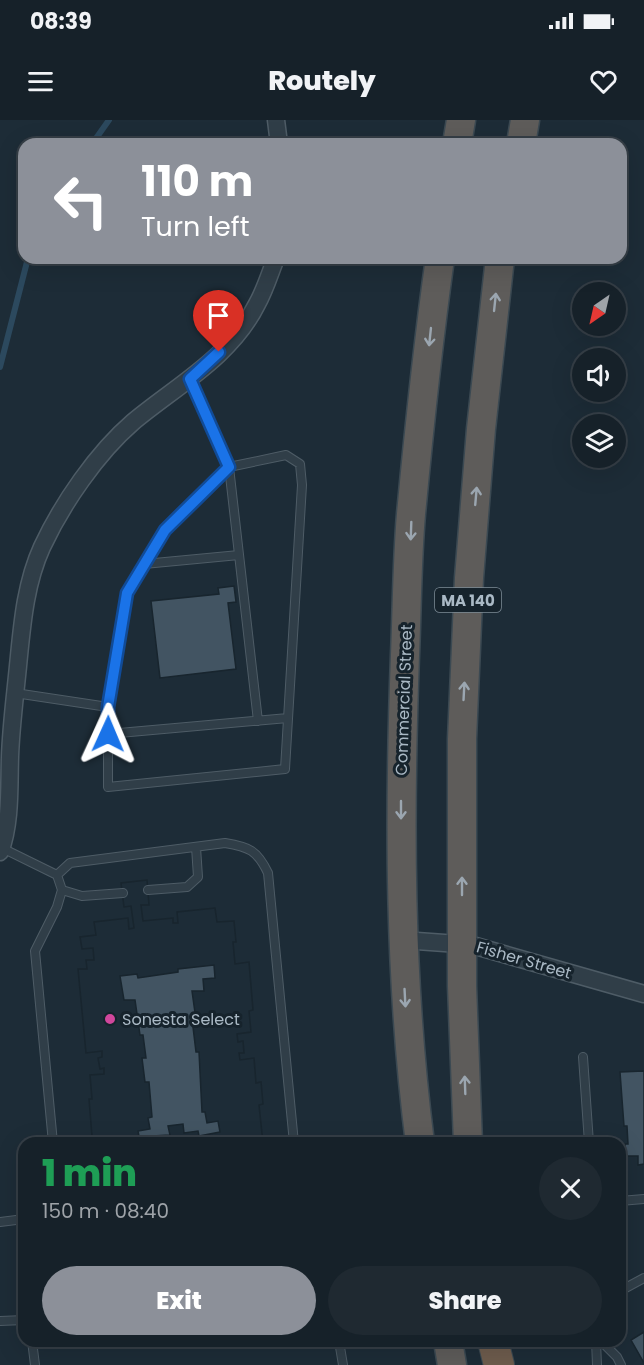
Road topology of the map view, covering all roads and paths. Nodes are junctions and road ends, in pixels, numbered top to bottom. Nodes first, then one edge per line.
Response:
1 (276, 120) edge
2 (461, 120) edge
3 (525, 120) edge
4 (278, 138) edge
5 (458, 138) edge
6 (522, 138) edge
7 (274, 264) edge
8 (439, 264) edge
9 (499, 264) edge
10 (190, 379) junction
11 (229, 467) junction
12 (239, 555) junction
13 (144, 564) junction
14 (15, 693) junction
15 (108, 707) junction
16 (288, 718) junction
17 (258, 721) junction
18 (108, 734) junction
19 (196, 847) junction
20 (1, 850) edge
21 (57, 875) junction
22 (62, 890) junction
23 (148, 890) dead end
24 (123, 893) dead end
25 (403, 940) junction
26 (463, 944) junction
27 (644, 994) edge
28 (583, 1058) dead end
29 (51, 1137) edge
30 (293, 1137) edge
31 (419, 1137) edge
32 (468, 1137) edge
33 (589, 1137) edge
34 (644, 1199) edge
35 (626, 1200) edge
36 (18, 1220) edge
37 (0, 1222) edge
38 (644, 1278) edge
39 (626, 1288) edge
40 (18, 1320) edge
41 (0, 1321) edge
42 (33, 1347) edge
43 (340, 1347) edge
44 (449, 1347) edge
45 (486, 1347) edge
46 (494, 1347) edge
47 (596, 1347) edge
48 (607, 1347) edge
49 (35, 1365) edge
50 (343, 1365) edge
51 (452, 1365) edge
52 (488, 1365) edge
53 (498, 1365) edge
54 (597, 1365) edge
55 (621, 1365) edge

1 - 4 street
2 - 5 highway
3 - 6 highway
7 - 10 street
8 -> 25 highway, Commercial Street
26 -> 9 highway, MA 140
10 - 11 lane
10 - 14 street
11 - 12 lane
11 - 13 lane
11 - 16 lane
12 - 13 lane
12 - 17 lane
13 - 15 lane
14 - 15 lane
14 - 20 street
15 - 18 lane
16 - 17 lane
16 - 18 lane
17 - 18 lane
19 - 21 lane
19 - 23 lane
19 - 30 lane
20 - 21 lane
21 - 22 lane
22 - 24 lane
22 - 29 lane
25 - 26 street, Fisher Street
25 -> 31 highway, Commercial Street
26 - 27 street, Fisher Street
32 -> 26 highway, MA 140
28 - 33 lane
34 - 35 lane
36 - 37 lane
38 - 39 lane
40 - 41 lane
42 - 49 lane
43 - 50 lane
44 - 51 highway
45 - 52 highway
46 - 53 highway
47 - 54 lane
48 - 55 lane

